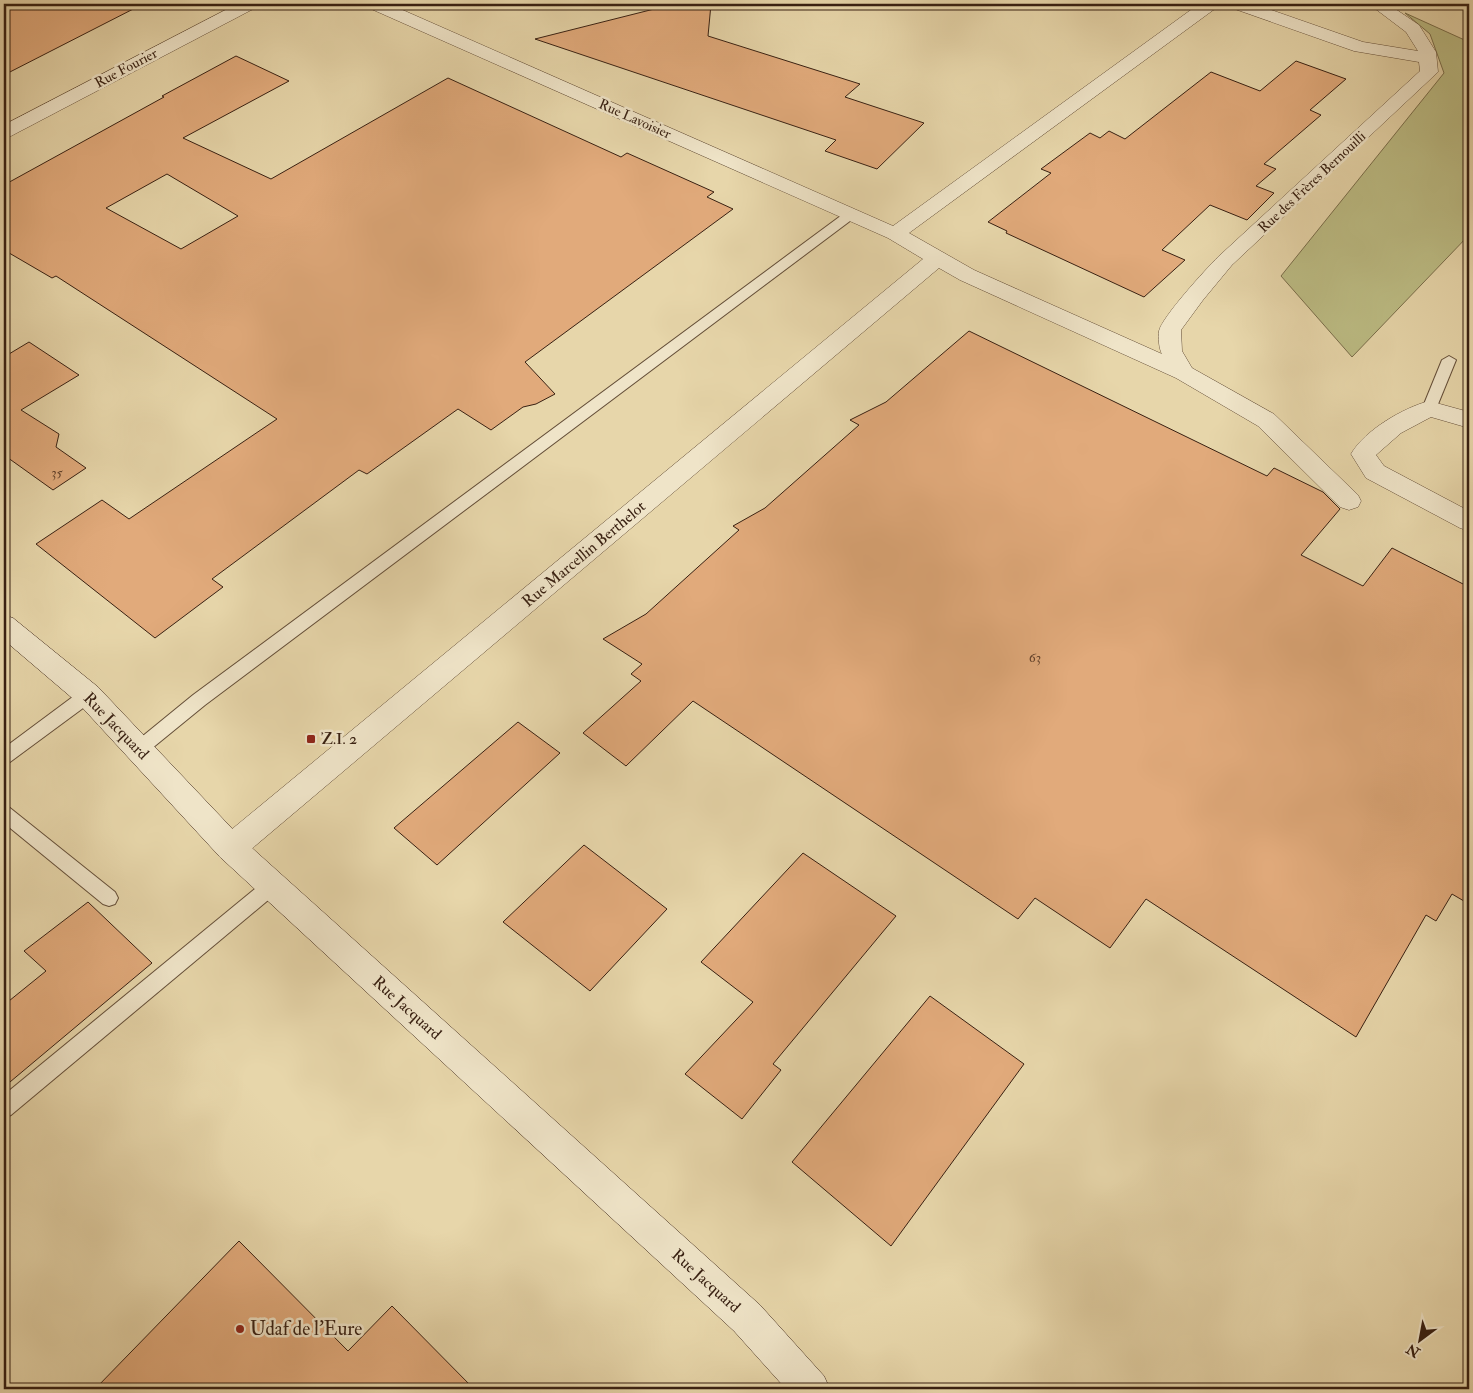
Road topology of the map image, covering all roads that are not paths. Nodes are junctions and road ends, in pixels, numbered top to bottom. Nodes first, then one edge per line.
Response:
1 (248, 4) edge
2 (375, 4) edge
3 (1210, 4) edge
4 (1238, 4) edge
5 (1377, 4) edge
6 (1428, 58) junction
7 (4, 132) edge
8 (850, 215) junction
9 (895, 234) junction
10 (936, 259) junction
11 (1449, 360) dead end
12 (1184, 373) junction
13 (1429, 409) junction
14 (1469, 420) edge
15 (1349, 501) dead end
16 (1469, 522) edge
17 (4, 625) edge
18 (88, 695) junction
19 (139, 749) junction
20 (4, 757) edge
21 (4, 813) edge
22 (232, 848) junction
23 (273, 885) junction
24 (109, 898) dead end
25 (4, 1108) edge
26 (811, 1389) edge

1 - 7 street, Rue Fourier
2 - 8 street, Rue Lavoisier
3 - 9 street
4 - 6 street
5 - 6 street
6 - 12 street, Rue des Frères Bernouilli
8 - 9 street, Rue Lavoisier
8 - 19 lane
9 - 10 street
10 - 12 street
10 - 22 street, Rue Marcellin Berthelot
11 - 13 lane
12 - 15 street
13 - 14 street
13 - 16 street
17 - 18 street, Rue Jacquard
18 - 19 street, Rue Jacquard
18 - 20 lane
19 - 22 street, Rue Jacquard
21 - 24 lane
22 - 23 street, Rue Jacquard
23 - 25 lane
23 - 26 street, Rue Jacquard

